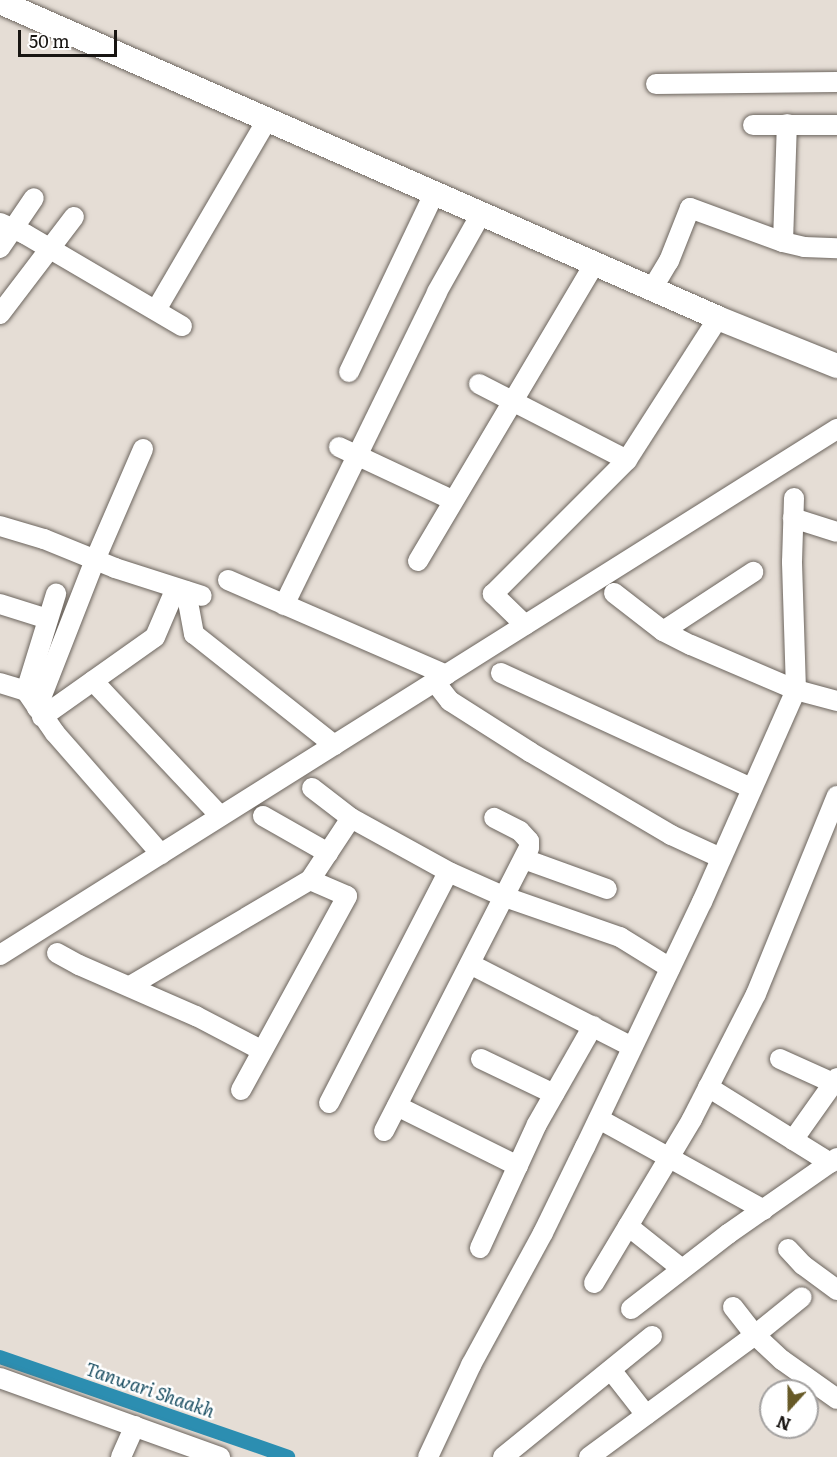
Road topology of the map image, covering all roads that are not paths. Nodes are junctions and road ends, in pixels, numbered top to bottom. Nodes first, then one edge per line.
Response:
1 (0, 2) edge
2 (837, 82) edge
3 (656, 84) dead end
4 (267, 120) junction
5 (787, 124) junction
6 (837, 124) edge
7 (753, 125) dead end
8 (434, 194) junction
9 (34, 198) dead end
10 (481, 214) junction
11 (74, 217) dead end
12 (7, 226) edge
13 (783, 242) junction
14 (0, 248) edge
15 (50, 248) junction
16 (837, 248) edge
17 (594, 264) junction
18 (651, 289) junction
19 (156, 310) junction
20 (0, 314) edge
21 (718, 318) junction
22 (182, 326) dead end
23 (837, 366) edge
24 (348, 372) dead end
25 (479, 384) dead end
26 (514, 402) junction
27 (837, 429) edge
28 (339, 447) dead end
29 (143, 449) dead end
30 (358, 455) junction
31 (627, 460) junction
32 (794, 498) dead end
33 (452, 500) junction
34 (794, 518) junction
35 (0, 526) edge
36 (837, 532) edge
37 (95, 560) junction
38 (418, 561) dead end
39 (753, 572) dead end
40 (228, 580) dead end
41 (188, 592) junction
42 (614, 593) dead end
43 (56, 594) dead end
44 (0, 604) edge
45 (284, 604) junction
46 (48, 619) junction
47 (525, 626) junction
48 (663, 631) junction
49 (501, 673) dead end
50 (440, 678) junction
51 (93, 681) junction
52 (0, 683) edge
53 (796, 690) junction
54 (26, 691) junction
55 (837, 701) edge
56 (39, 712) junction
57 (334, 745) junction
58 (312, 788) dead end
59 (751, 788) junction
60 (837, 796) edge
61 (220, 816) junction
62 (263, 816) dead end
63 (351, 818) junction
64 (494, 818) dead end
65 (830, 835) edge
66 (328, 853) junction
67 (161, 854) junction
68 (721, 858) junction
69 (524, 859) junction
70 (448, 872) junction
71 (310, 880) junction
72 (607, 889) dead end
73 (505, 897) junction
74 (57, 953) dead end
75 (0, 955) edge
76 (470, 964) junction
77 (670, 968) junction
78 (130, 986) junction
79 (593, 1026) junction
80 (632, 1047) junction
81 (261, 1050) junction
82 (481, 1059) dead end
83 (780, 1059) dead end
84 (835, 1081) edge
85 (708, 1087) junction
86 (241, 1090) dead end
87 (554, 1094) junction
88 (329, 1102) dead end
89 (397, 1106) junction
90 (599, 1119) junction
91 (384, 1131) dead end
92 (793, 1140) junction
93 (669, 1157) junction
94 (834, 1160) edge
95 (518, 1166) junction
96 (764, 1210) junction
97 (628, 1226) junction
98 (480, 1248) dead end
99 (788, 1249) dead end
100 (682, 1269) junction
101 (594, 1283) dead end
102 (837, 1290) edge
103 (802, 1297) dead end
104 (733, 1307) dead end
105 (631, 1309) dead end
106 (755, 1335) junction
107 (652, 1336) dead end
108 (611, 1371) junction
109 (0, 1378) edge
110 (837, 1399) edge
111 (645, 1414) junction
112 (135, 1426) junction
113 (121, 1457) edge
114 (220, 1457) edge
115 (428, 1457) edge
116 (503, 1457) edge
117 (589, 1457) edge

1 - 4 main road
2 - 3 street
4 - 8 main road
4 - 19 street
5 - 6 street
5 - 7 street
5 - 13 street
8 - 10 main road
8 - 24 street
9 - 12 street
10 - 17 main road
10 - 30 street
11 - 15 street
12 - 14 street
12 - 15 street
13 - 16 street
13 - 18 street
15 - 19 street
15 - 20 street
17 - 18 main road
17 - 26 street
18 - 21 main road
19 - 22 street
21 - 23 main road
21 - 31 street
25 - 26 street
26 - 31 street
26 - 33 street
27 - 47 street
28 - 30 street
29 - 37 street
30 - 33 street
30 - 45 street
31 - 47 street
32 - 34 street
33 - 38 street
34 - 36 street
34 - 53 street
35 - 37 street
37 - 41 street
37 - 56 street
39 - 48 street
40 - 45 street
41 - 51 street
41 - 57 street
42 - 48 street
43 - 46 street
44 - 46 street
45 - 50 street
46 - 54 street
47 - 50 street
48 - 53 street
49 - 59 street
50 - 57 street
50 - 68 street
51 - 56 street
51 - 61 street
52 - 54 street
53 - 55 street
53 - 59 street
54 - 56 street
56 - 67 street
57 - 61 street
58 - 63 street
59 - 68 street
60 - 65 street
61 - 67 street
62 - 66 street
63 - 66 street
63 - 70 street
64 - 69 street
65 - 85 street
66 - 71 street
67 - 75 street
68 - 77 street
69 - 72 street
69 - 73 street
70 - 73 street
70 - 88 street
71 - 78 street
71 - 81 street
73 - 76 street
73 - 77 street
74 - 78 street
76 - 79 street
76 - 89 street
77 - 80 street
78 - 81 street
79 - 80 street
79 - 87 street
80 - 90 street
81 - 86 street
82 - 87 street
83 - 84 street
84 - 92 street
85 - 92 street
85 - 93 street
87 - 95 street
89 - 91 street
89 - 95 street
90 - 93 street
90 - 115 street
92 - 94 street
93 - 96 street
93 - 97 street
94 - 96 street
95 - 98 street
96 - 100 street
97 - 100 street
97 - 101 street
99 - 102 street
100 - 105 street
103 - 106 street
104 - 106 street
106 - 110 street
106 - 111 street
107 - 108 street
108 - 111 street
108 - 116 street
109 - 112 street
111 - 117 street
112 - 113 street
112 - 114 street

